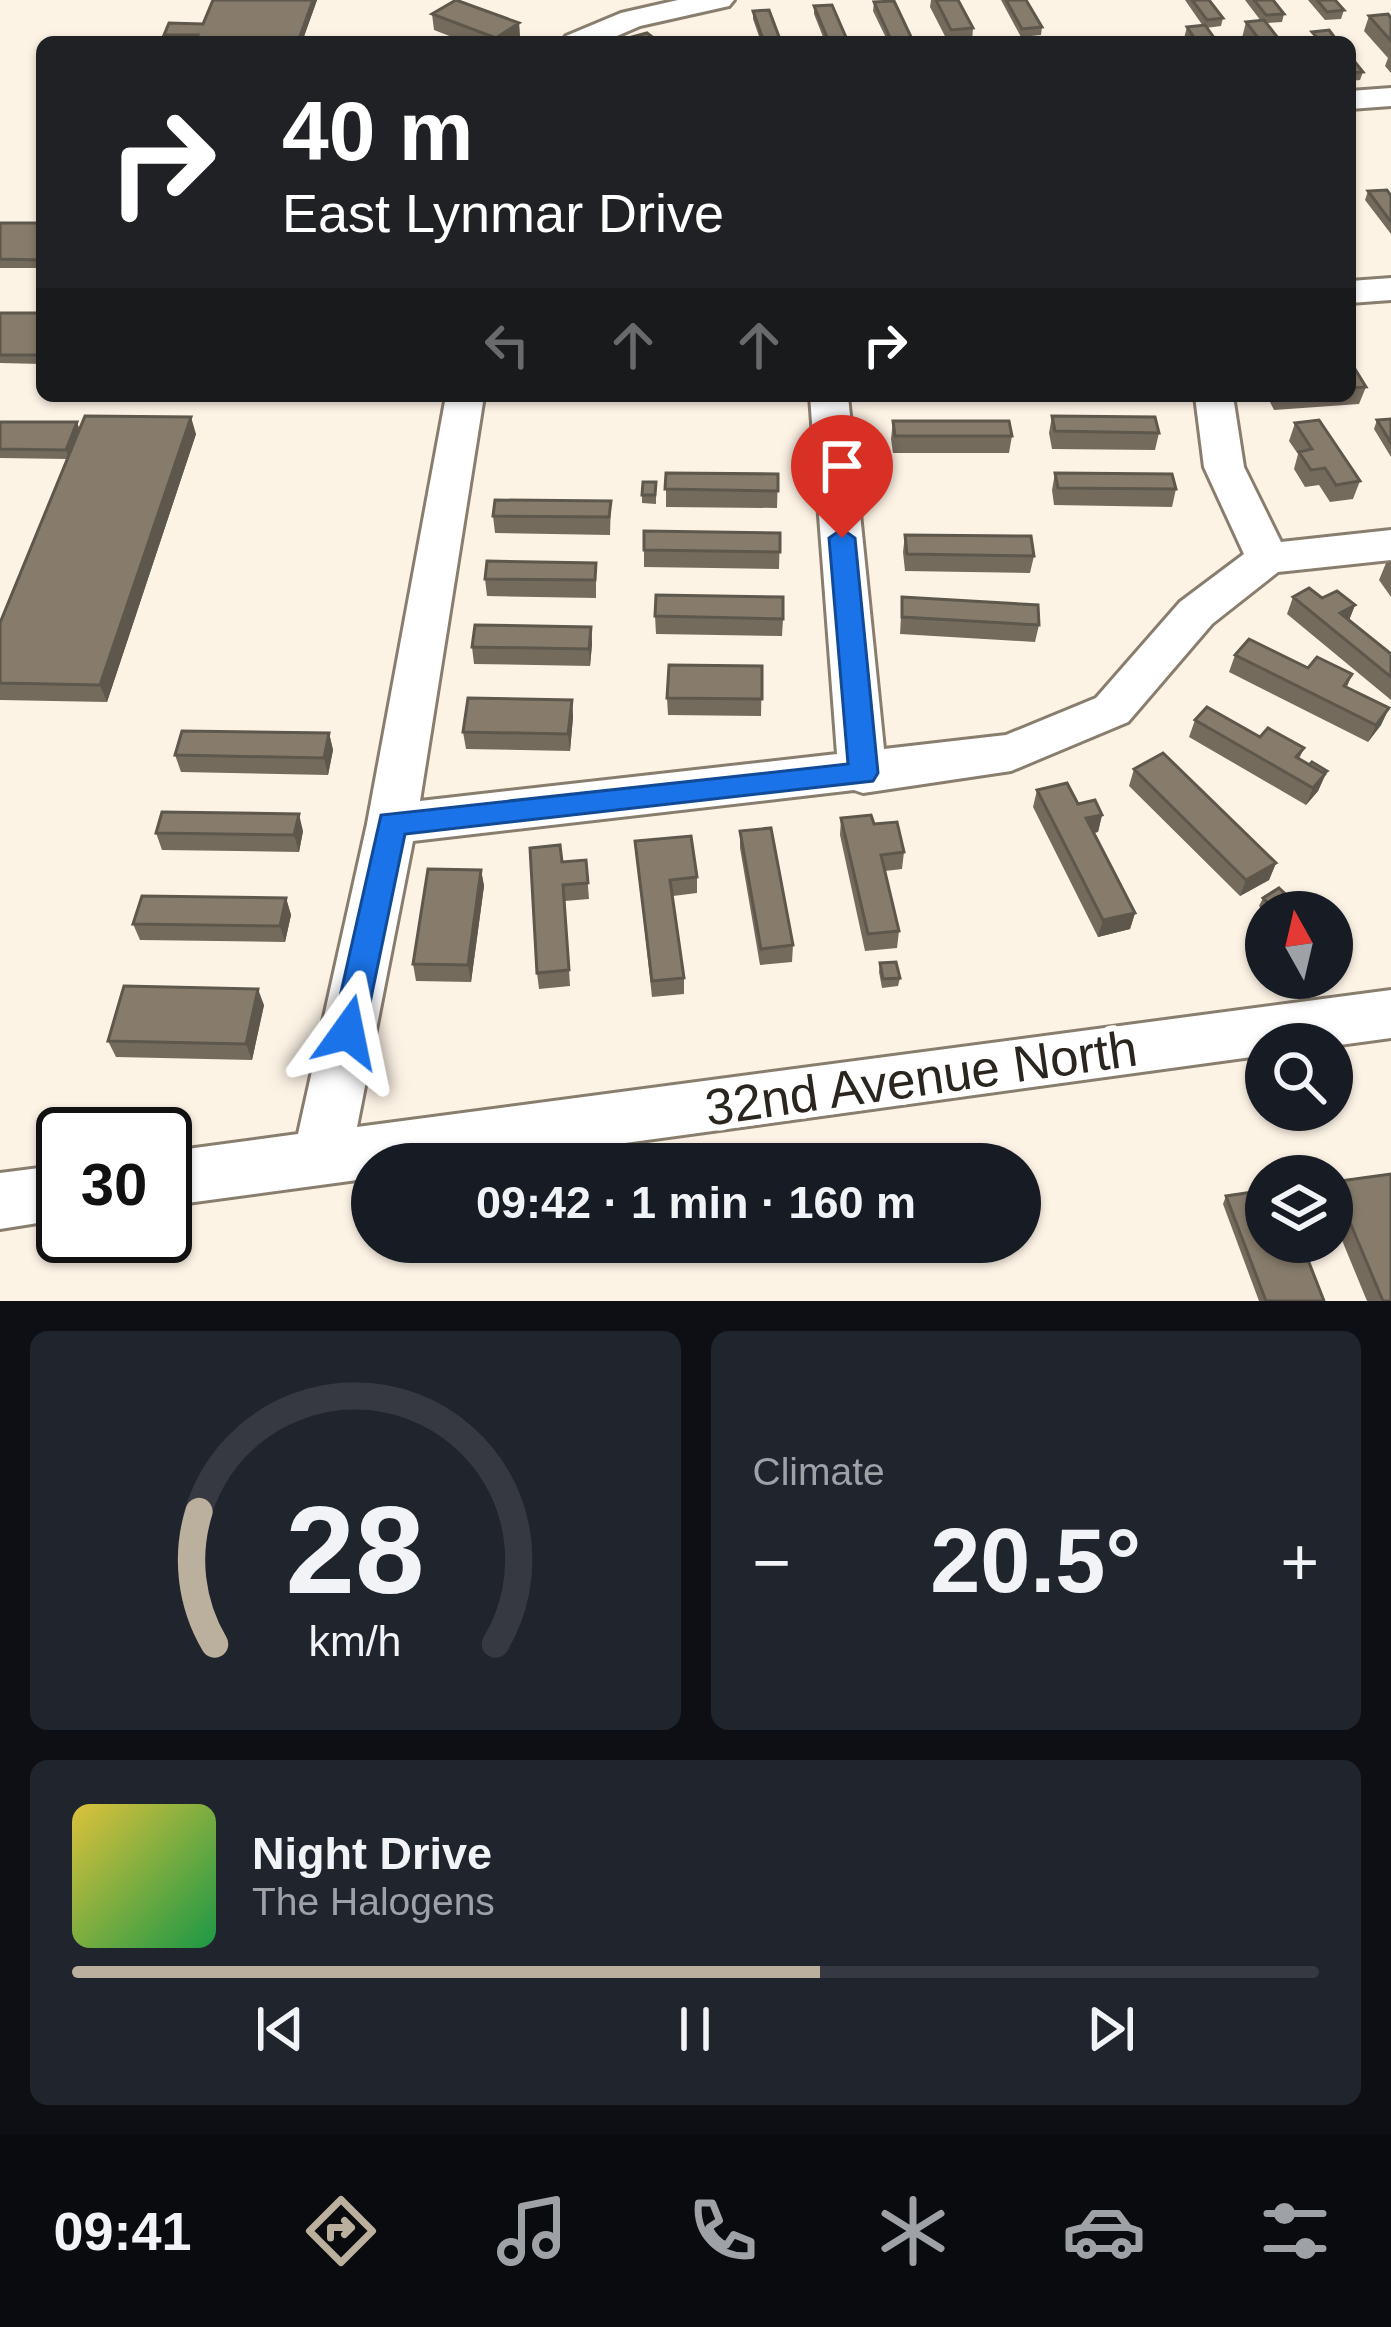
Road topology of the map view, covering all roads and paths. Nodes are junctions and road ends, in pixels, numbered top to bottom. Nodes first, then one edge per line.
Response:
1 (719, 0) edge
2 (591, 36) edge
3 (1391, 97) edge
4 (1356, 100) edge
5 (1391, 289) edge
6 (1356, 292) edge
7 (464, 402) edge
8 (830, 402) edge
9 (1215, 402) edge
10 (1391, 545) edge
11 (1267, 558) junction
12 (863, 773) junction
13 (392, 824) junction
14 (1391, 1014) edge
15 (322, 1157) junction
16 (192, 1175) edge
17 (36, 1196) edge
18 (0, 1201) edge

1 - 2 street
3 - 4 street
5 - 6 street
7 - 13 street
8 - 12 street
9 - 11 street
10 - 11 street
11 - 12 street
12 - 13 street
13 - 15 street
14 - 15 street, 32nd Avenue North
15 - 16 street, 32nd Avenue North
17 - 18 street

